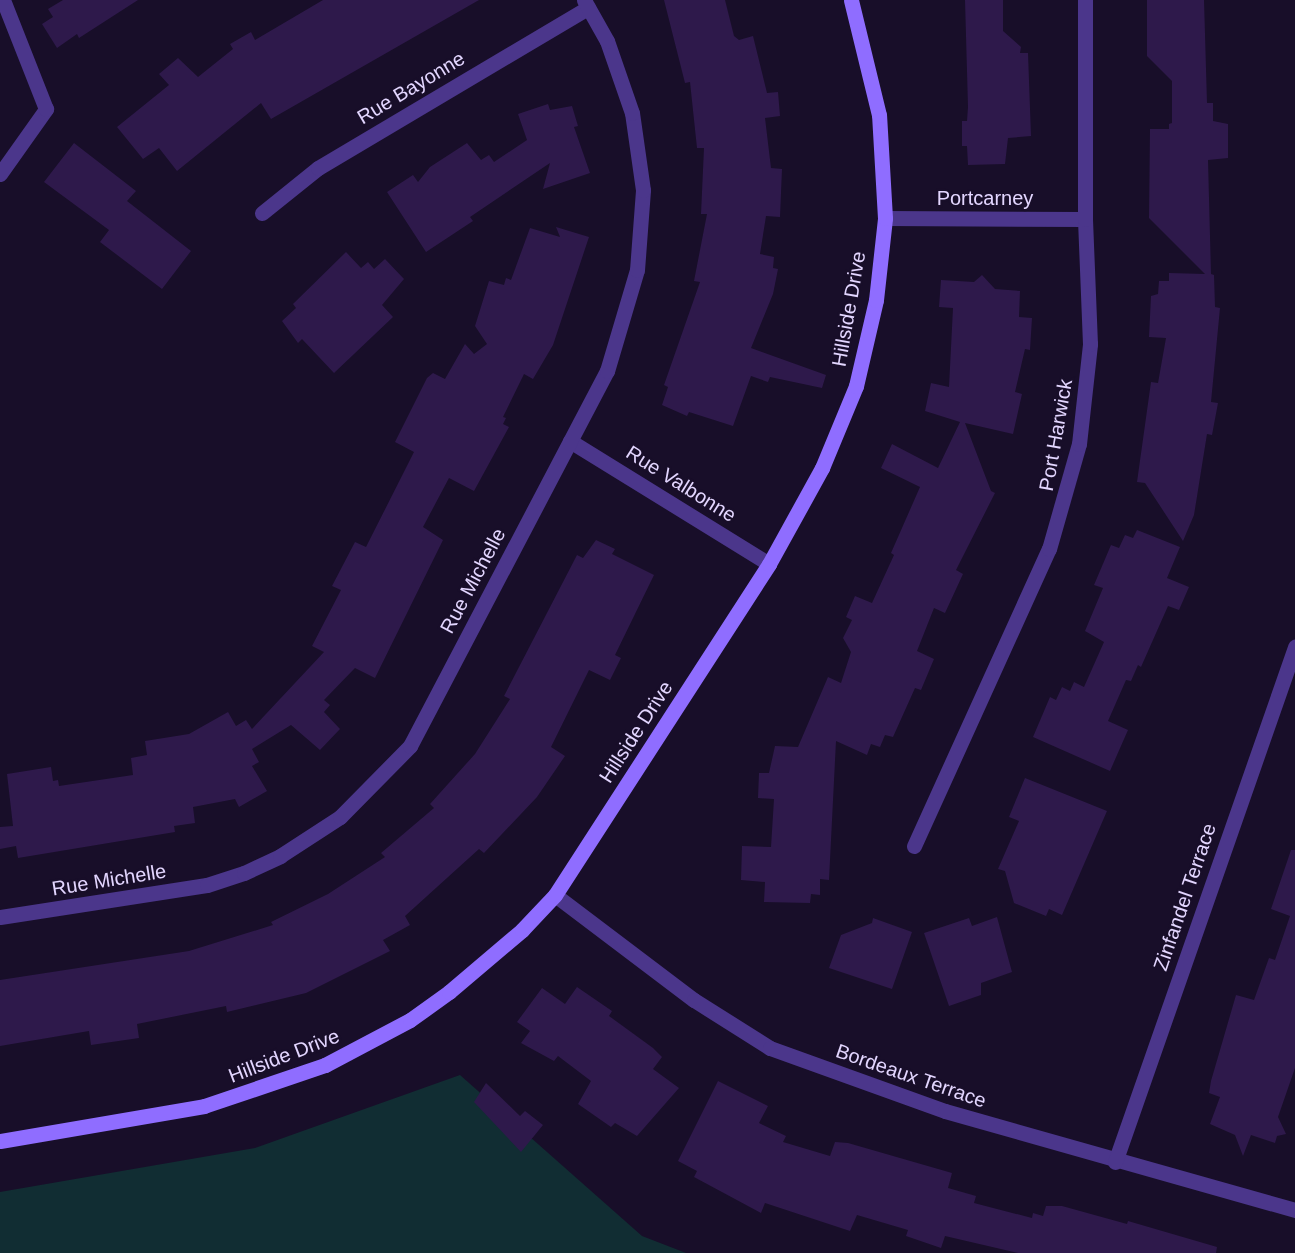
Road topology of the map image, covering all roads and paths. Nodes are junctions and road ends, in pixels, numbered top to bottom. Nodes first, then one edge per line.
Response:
1 (3, 0) edge
2 (851, 0) edge
3 (1085, 0) edge
4 (586, 4) edge
5 (0, 174) edge
6 (262, 213) dead end
7 (885, 218) junction
8 (1085, 219) junction
9 (570, 441) junction
10 (769, 564) junction
11 (1295, 647) edge
12 (1288, 688) edge
13 (914, 846) dead end
14 (555, 895) junction
15 (0, 917) edge
16 (0, 1141) edge
17 (1115, 1162) junction
18 (1295, 1210) edge

1 - 5 street
2 - 7 street, Hillside Drive
3 - 8 street, Port Harwick
4 - 6 street, Rue Bayonne
4 - 9 street, Rue Michelle
7 - 8 street, Portcarney
7 - 10 street, Hillside Drive
8 - 13 street, Port Harwick
9 - 10 street, Rue Valbonne
9 - 15 street, Rue Michelle
10 - 14 street, Hillside Drive
11 - 12 street, Zinfandel Terrace
12 - 17 street, Zinfandel Terrace
14 - 16 street, Hillside Drive
14 - 17 street, Bordeaux Terrace
17 - 18 street, Bordeaux Terrace

